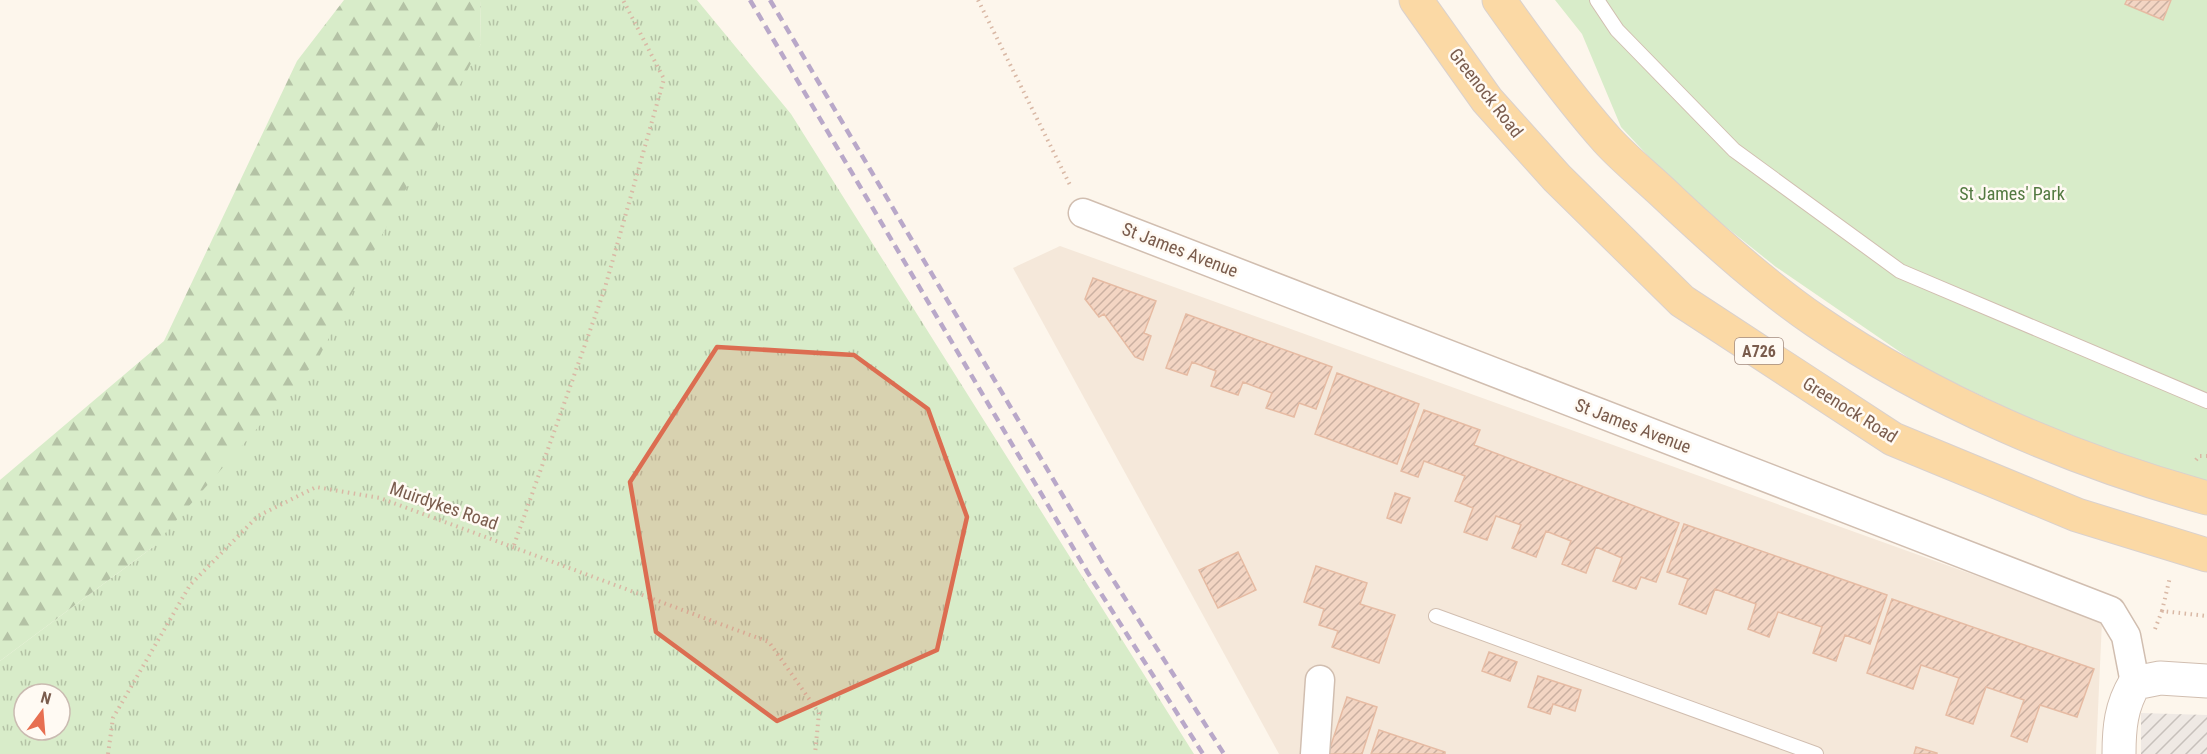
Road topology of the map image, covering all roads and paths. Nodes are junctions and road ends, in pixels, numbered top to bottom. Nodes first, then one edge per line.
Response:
1 (623, 0) edge
2 (978, 0) edge
3 (1416, 0) edge
4 (1499, 0) edge
5 (1597, 0) edge
6 (1083, 213) joint
7 (2207, 401) edge
8 (2207, 498) edge
9 (514, 545) junction
10 (2207, 555) edge
11 (2170, 577) dead end
12 (2162, 611) junction
13 (1436, 616) dead end
14 (2207, 616) edge
15 (2154, 631) dead end
16 (1320, 680) dead end
17 (2207, 681) edge
18 (2135, 683) junction
19 (108, 754) edge
20 (815, 754) edge
21 (1315, 754) edge
22 (1816, 754) edge
23 (2119, 754) edge

1 - 9 path
2 - 6 path
3 - 10 main road, Greenock Road / A726
4 - 8 main road
5 - 7 lane
6 - 18 street, St James Avenue
9 - 19 path, Muirdykes Road
9 - 20 path, Muirdykes Road
11 - 12 path
12 - 14 path
12 - 15 path
13 - 22 lane
16 - 21 street
17 - 18 street
18 - 23 street

